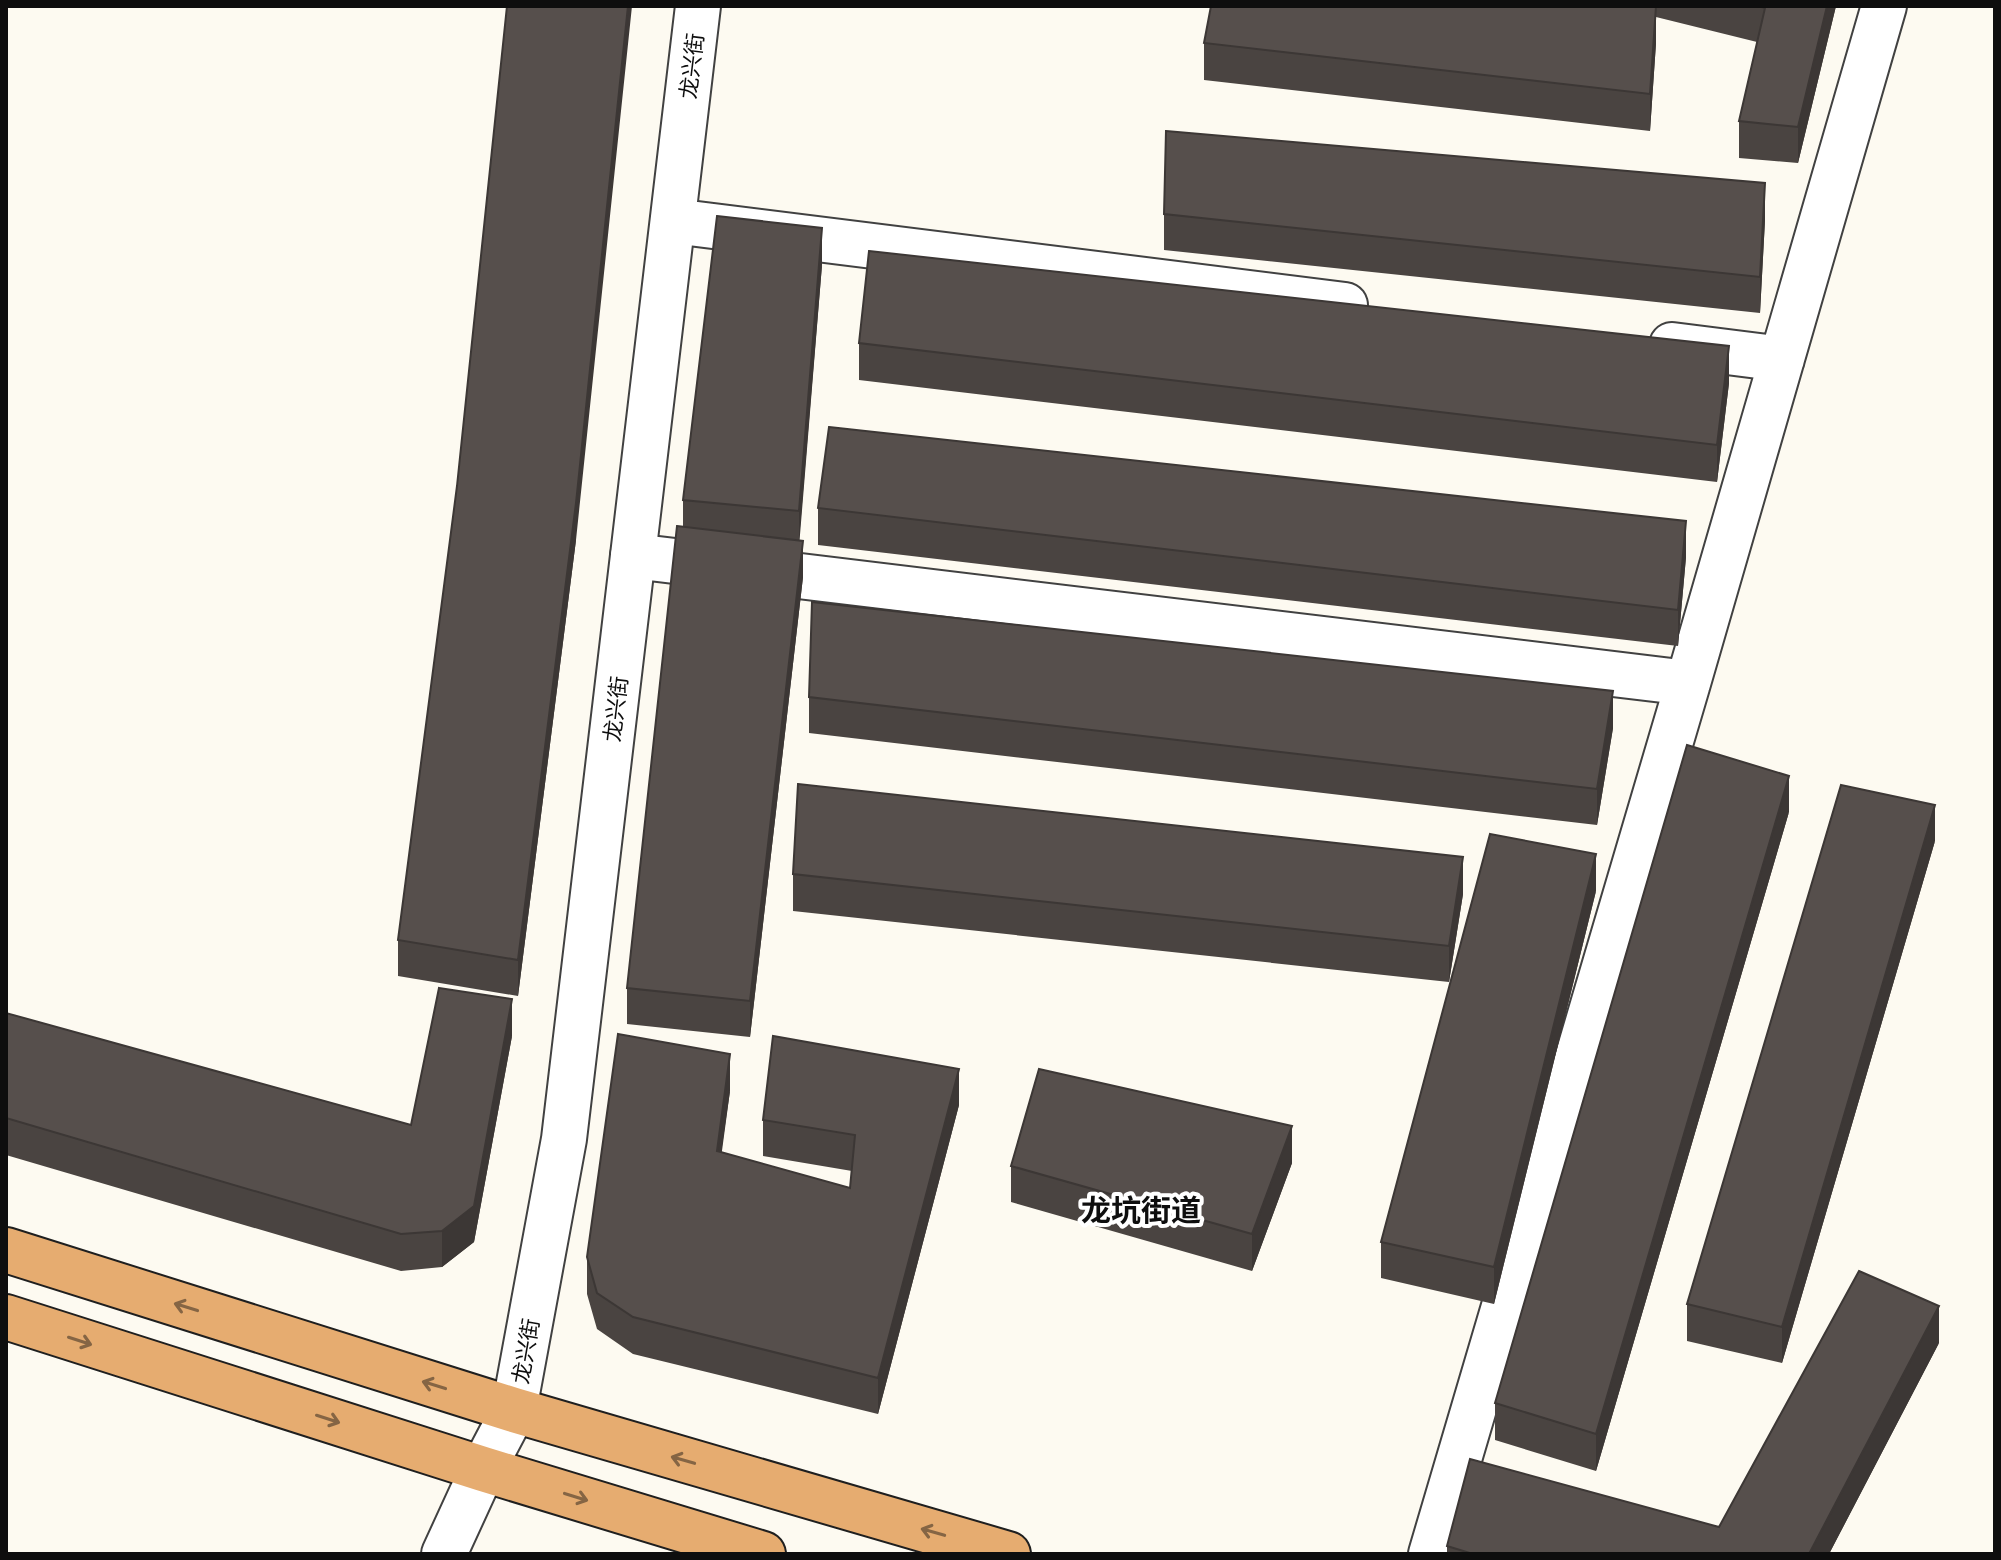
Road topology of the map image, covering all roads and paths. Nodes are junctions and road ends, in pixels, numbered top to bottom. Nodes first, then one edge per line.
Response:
1 (698, 6) edge
2 (1884, 6) edge
3 (673, 221) junction
4 (1386, 310) edge
5 (1640, 341) edge
6 (1782, 359) junction
7 (633, 556) junction
8 (1688, 683) junction
9 (6, 1250) edge
10 (6, 1317) edge
11 (514, 1410) junction
12 (483, 1469) junction
13 (444, 1554) edge
14 (763, 1554) edge
15 (1008, 1554) edge
16 (1431, 1554) edge

1 - 3 street, 龙兴街
2 - 6 street
3 - 4 street
3 - 7 street, 龙兴街
5 - 6 street
6 - 8 street
7 - 8 street
7 - 11 street, 龙兴街
8 - 16 street
11 -> 9 highway
10 -> 12 highway
11 - 12 street, 龙兴街
15 -> 11 highway
12 - 13 street, 龙兴街
12 -> 14 highway

